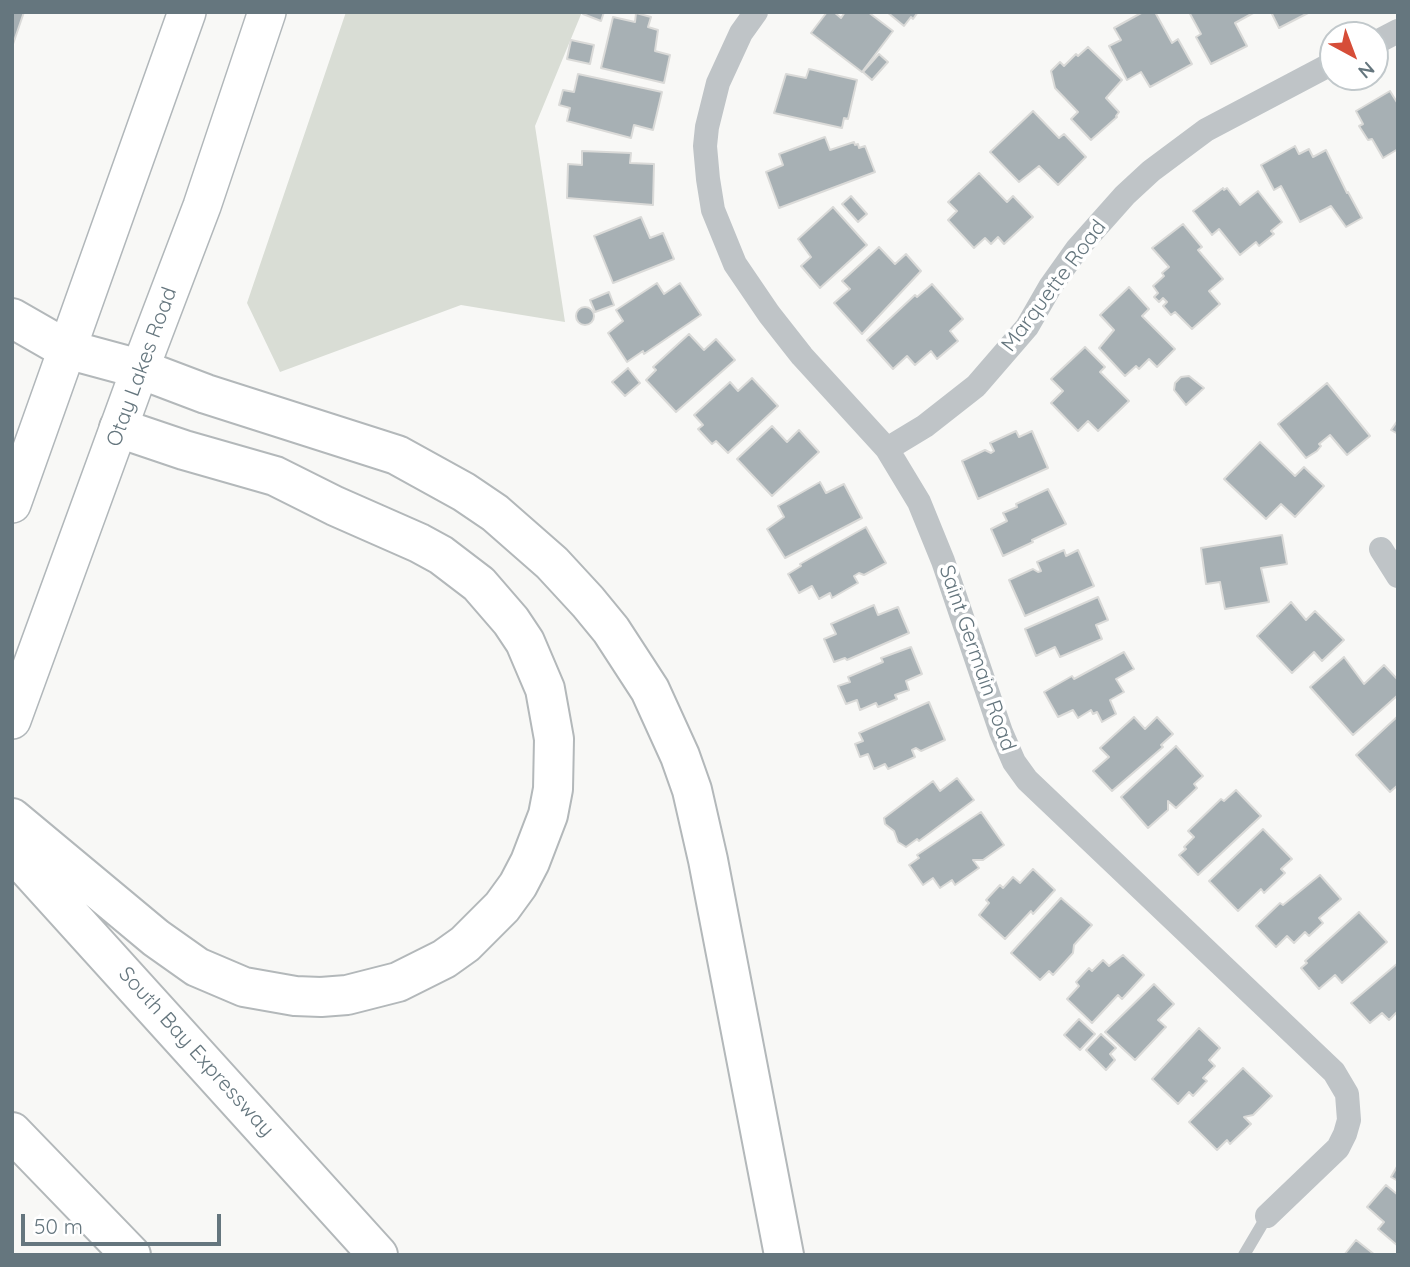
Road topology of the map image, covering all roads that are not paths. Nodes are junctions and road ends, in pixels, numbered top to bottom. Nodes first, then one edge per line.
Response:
1 (187, 12) edge
2 (267, 12) edge
3 (756, 12) edge
4 (1319, 70) edge
5 (12, 318) edge
6 (66, 349) junction
7 (140, 369) junction
8 (120, 428) junction
9 (887, 449) junction
10 (12, 504) edge
11 (1381, 549) dead end
12 (1398, 576) edge
13 (12, 720) edge
14 (12, 818) edge
15 (12, 850) edge
16 (12, 1132) edge
17 (1267, 1216) joint
18 (131, 1255) edge
19 (378, 1255) edge
20 (783, 1255) edge
21 (1244, 1255) edge

1 - 6 main road
2 - 7 main road, Otay Lakes Road
3 - 9 street, Saint Germain Road
4 - 9 street, Marquette Road
5 - 6 highway
6 - 7 highway
6 - 10 main road
7 - 8 main road, Otay Lakes Road
7 - 20 highway
8 - 13 main road, Otay Lakes Road
8 - 14 highway
9 - 17 street, Saint Germain Road
11 - 12 street
15 - 19 highway, South Bay Expressway
16 - 18 highway
17 - 21 lane

